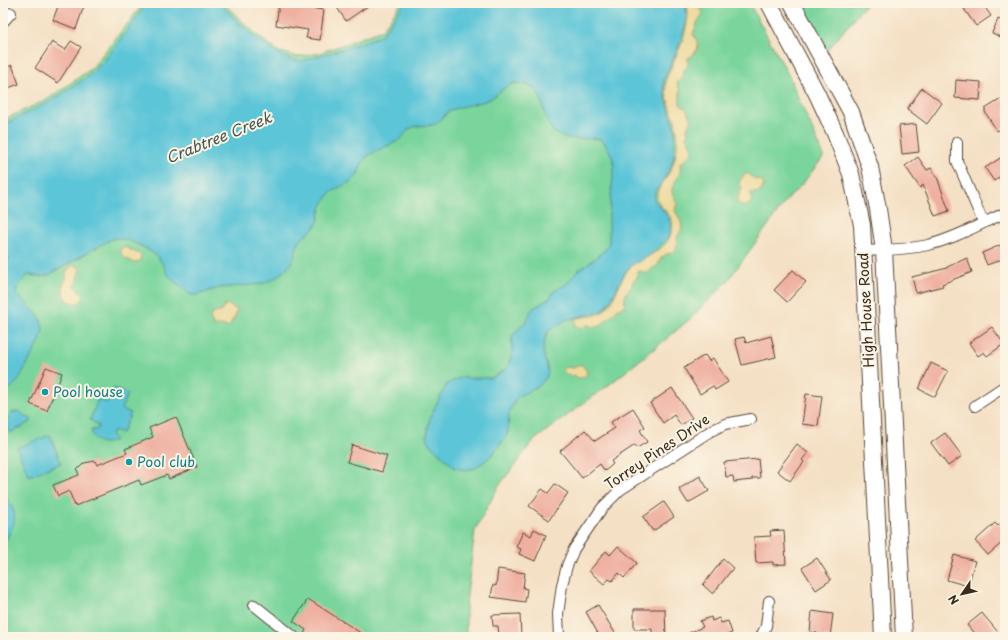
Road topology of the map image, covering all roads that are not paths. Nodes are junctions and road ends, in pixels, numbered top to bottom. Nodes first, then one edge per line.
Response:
1 (769, 3) edge
2 (792, 3) edge
3 (11, 13) dead end
4 (3, 22) edge
5 (957, 142) dead end
6 (1005, 213) edge
7 (984, 222) junction
8 (884, 250) junction
9 (863, 251) junction
10 (1005, 386) edge
11 (975, 406) dead end
12 (751, 419) dead end
13 (770, 601) dead end
14 (254, 605) dead end
15 (294, 637) edge
16 (559, 637) edge
17 (761, 637) edge
18 (883, 637) edge
19 (904, 637) edge

1 - 9 main road, High House Road
2 - 8 main road, High House Road
3 - 4 street
5 - 7 street
6 - 7 street
7 - 8 street
8 - 9 street
8 - 19 main road, High House Road
9 - 18 main road, High House Road
10 - 11 street
12 - 16 street, Torrey Pines Drive
13 - 17 street
14 - 15 street

